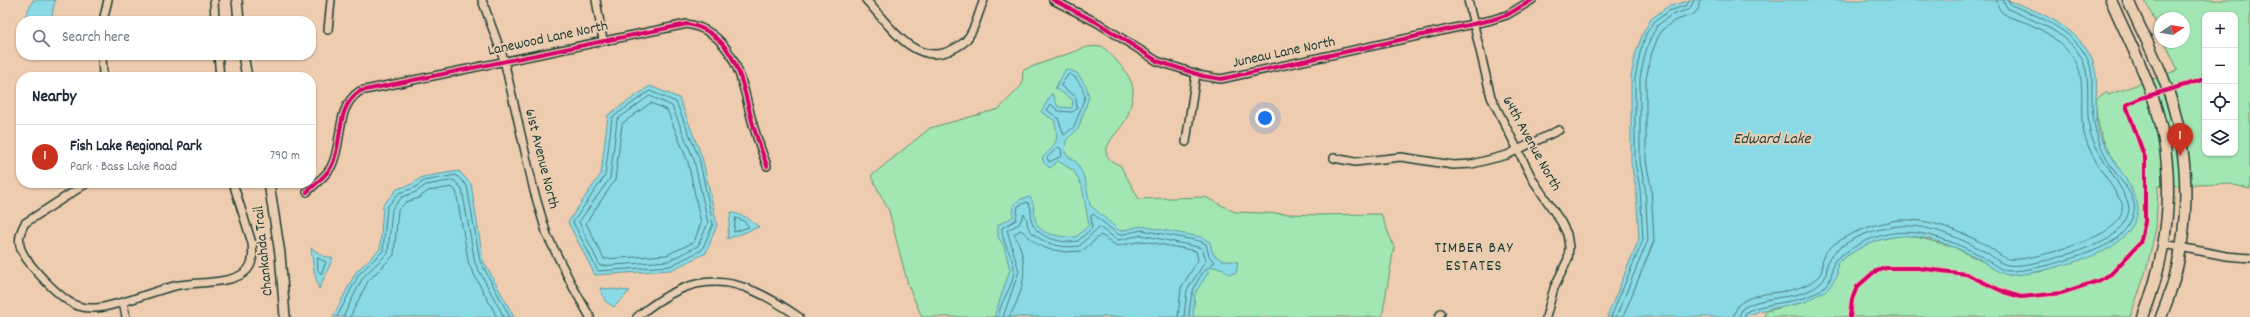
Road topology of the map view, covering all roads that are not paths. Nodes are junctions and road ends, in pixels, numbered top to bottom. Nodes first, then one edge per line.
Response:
1 (108, 0) edge
2 (214, 0) edge
3 (237, 0) edge
4 (331, 0) edge
5 (482, 0) edge
6 (596, 0) edge
7 (866, 0) edge
8 (984, 0) edge
9 (1053, 0) edge
10 (1468, 0) edge
11 (1532, 0) edge
12 (2111, 0) edge
13 (2128, 0) edge
14 (104, 16) edge
15 (215, 16) edge
16 (239, 16) edge
17 (1474, 24) junction
18 (328, 30) dead end
19 (603, 40) junction
20 (102, 60) edge
21 (218, 60) edge
22 (244, 60) edge
23 (504, 60) junction
24 (104, 72) edge
25 (220, 72) edge
26 (246, 72) edge
27 (1196, 74) junction
28 (1559, 130) dead end
29 (1186, 142) dead end
30 (1517, 150) junction
31 (1334, 158) dead end
32 (767, 166) dead end
33 (316, 182) edge
34 (79, 188) edge
35 (235, 188) edge
36 (270, 188) edge
37 (311, 188) edge
38 (307, 192) dead end
39 (2164, 244) junction
40 (2182, 247) junction
41 (2250, 258) edge
42 (123, 302) junction
43 (126, 317) edge
44 (285, 317) edge
45 (590, 317) edge
46 (636, 317) edge
47 (799, 317) edge
48 (1546, 317) edge
49 (2143, 317) edge
50 (2161, 317) edge

1 - 14 street
2 - 15 street
3 - 16 street
4 - 18 street
5 - 23 street, 61st Avenue North
6 - 19 street
7 - 8 street
9 - 27 street, Juneau Lane North
10 - 17 street, 64th Avenue North
11 - 17 street, Juneau Lane North
12 - 39 main road
13 - 40 main road
17 - 27 street, Juneau Lane North
17 - 30 street, 64th Avenue North
19 - 23 street, Lanewood Lane North
19 - 32 street, Lanewood Lane North
20 - 24 street
21 - 25 street
22 - 26 street
23 - 33 street, Lanewood Lane North
23 - 45 street, 61st Avenue North
27 - 29 street
28 - 30 street
30 - 31 street
30 - 48 street, 64th Avenue North
34 - 42 street
35 - 42 street
36 - 44 street, Chankahda Trail
37 - 38 street, Lanewood Lane North
39 - 40 street
39 - 49 main road
40 - 41 street
40 - 50 main road
42 - 43 street
46 - 47 street

